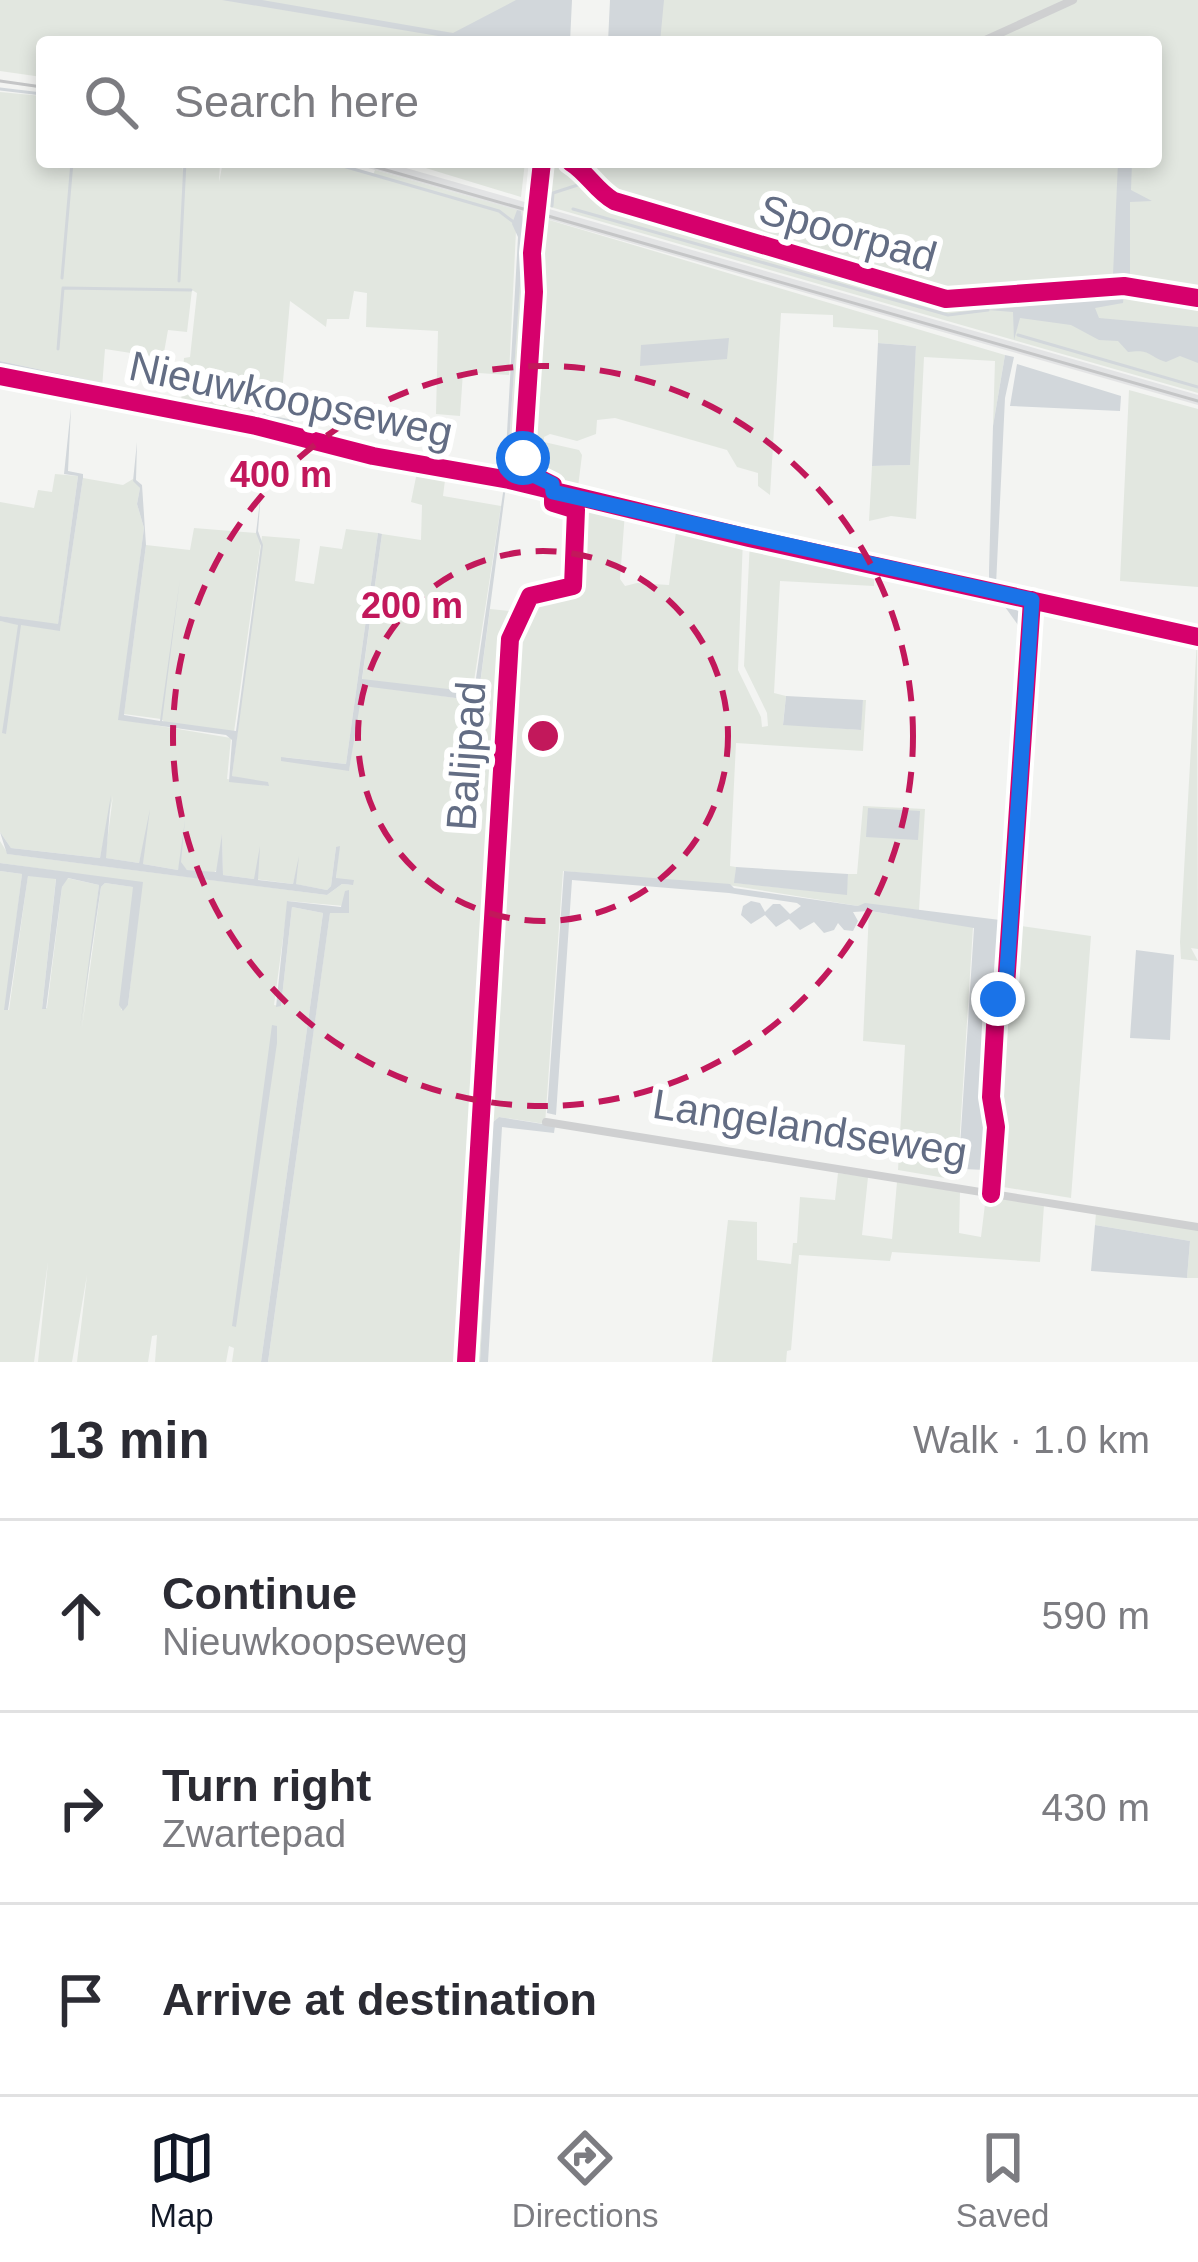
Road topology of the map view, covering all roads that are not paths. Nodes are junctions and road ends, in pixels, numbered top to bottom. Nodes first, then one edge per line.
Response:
1 (1073, 0) edge
2 (994, 36) edge
3 (0, 376) edge
4 (1198, 637) edge
5 (546, 1122) dead end
6 (1198, 1227) edge

1 - 2 street
3 - 4 street, Nieuwkoopseweg
5 - 6 street, Langelandseweg

